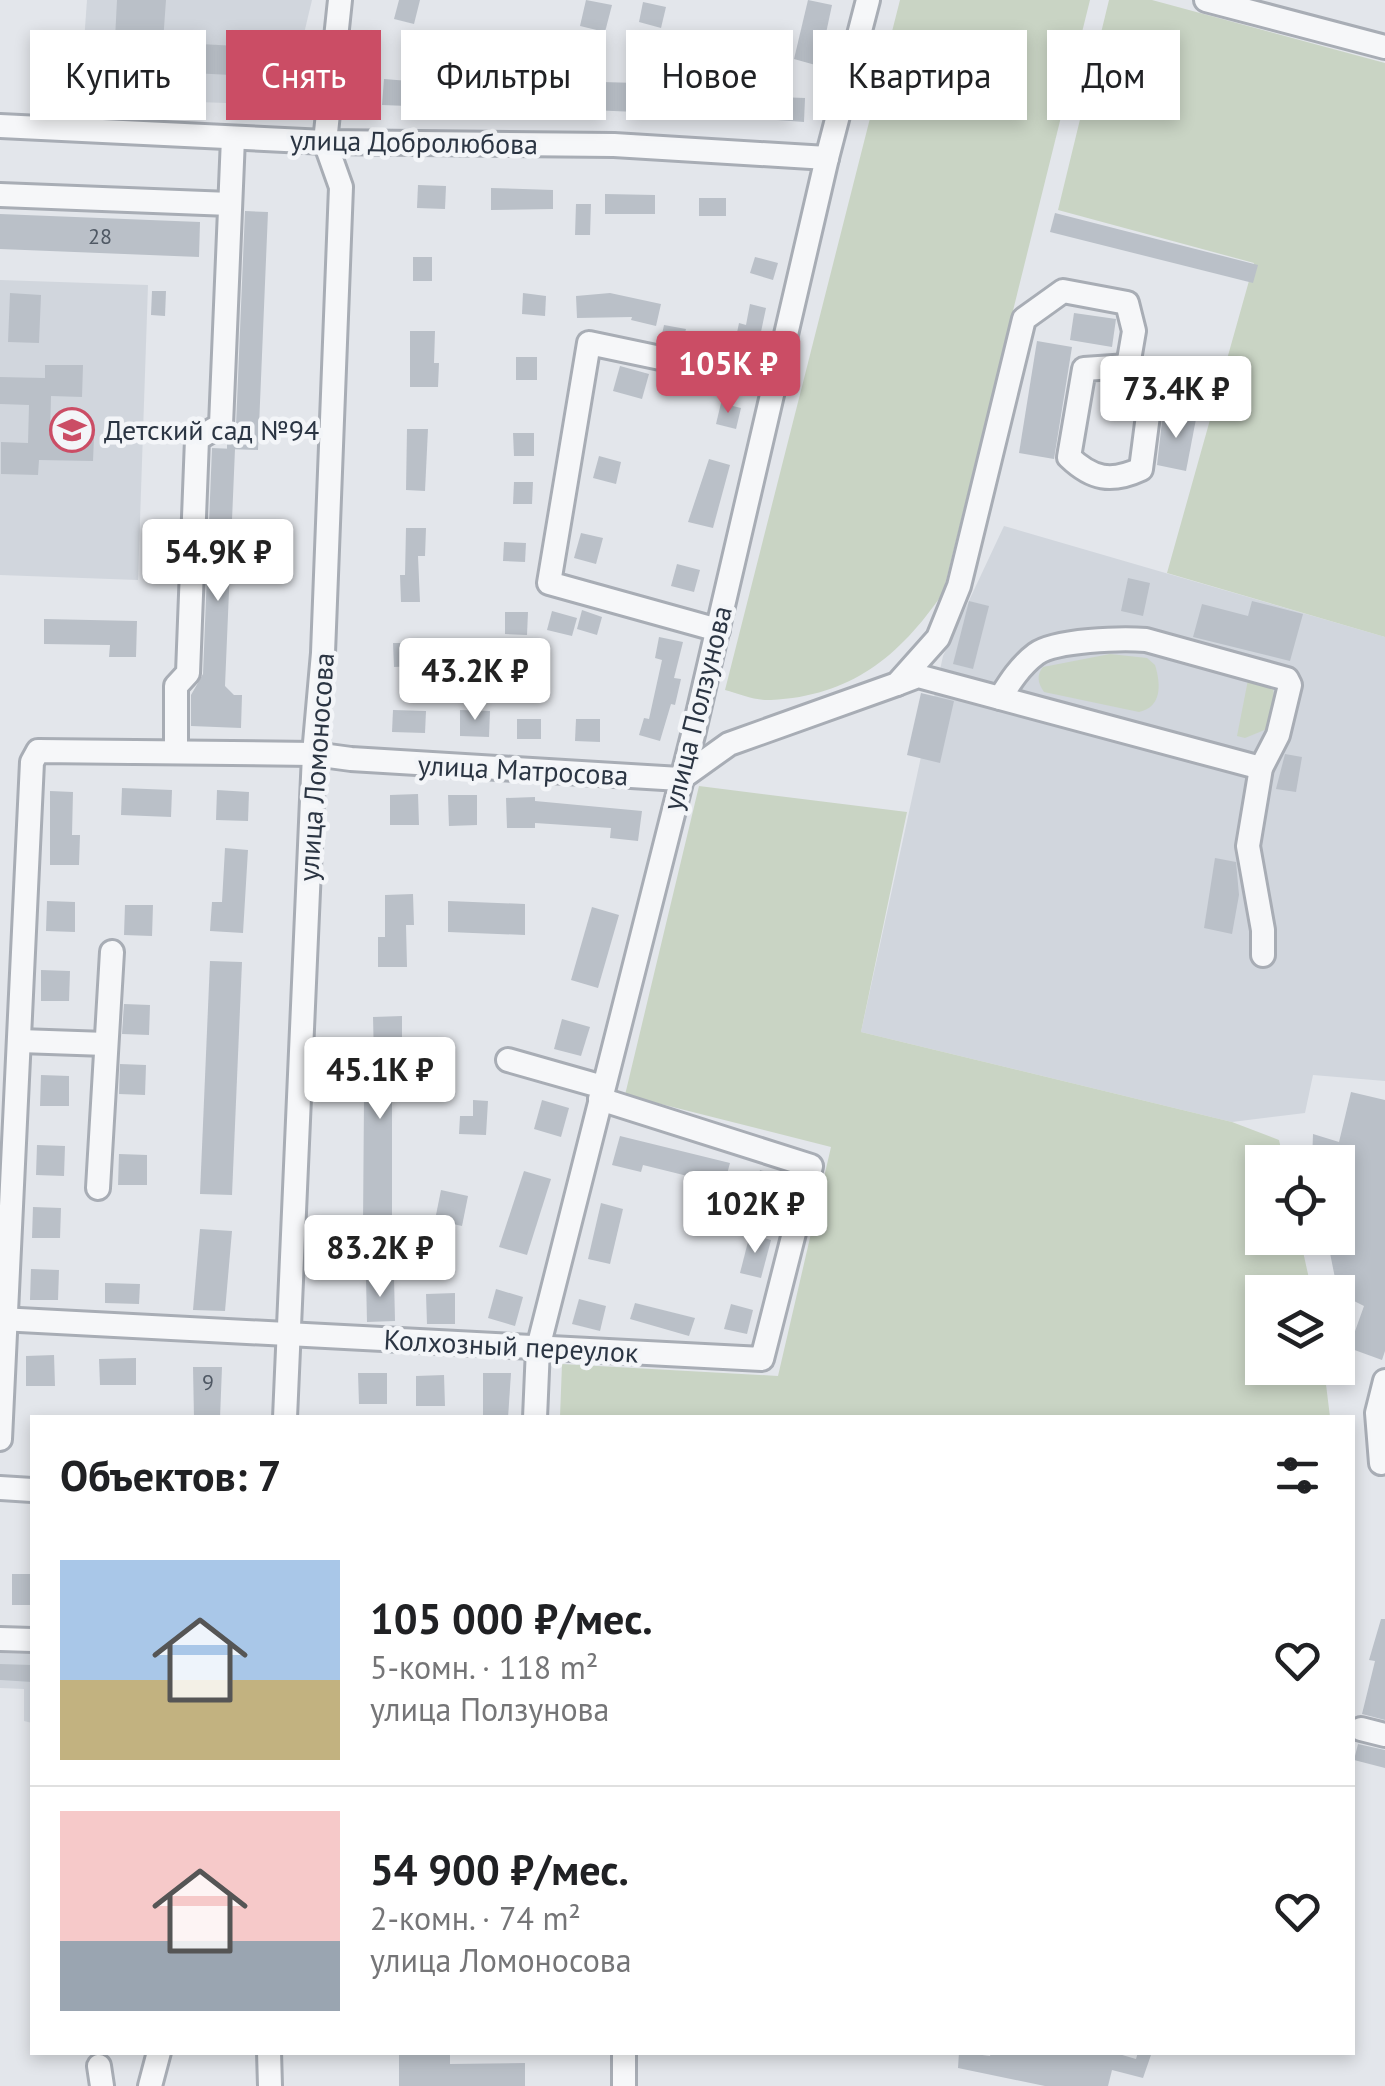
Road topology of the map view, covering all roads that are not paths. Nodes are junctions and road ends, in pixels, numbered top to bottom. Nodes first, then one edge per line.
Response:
1 (340, 0) edge
2 (868, 0) edge
3 (1206, 0) edge
4 (1385, 47) edge
5 (0, 126) edge
6 (232, 138) junction
7 (325, 142) junction
8 (827, 158) junction
9 (0, 195) edge
10 (230, 204) junction
11 (1128, 366) junction
12 (776, 382) junction
13 (718, 630) junction
14 (897, 684) junction
15 (1000, 698) junction
16 (693, 735) junction
17 (728, 744) junction
18 (176, 752) junction
19 (314, 754) junction
20 (1261, 768) junction
21 (680, 779) junction
22 (112, 952) dead end
23 (1263, 955) dead end
24 (20, 1041) junction
25 (106, 1044) junction
26 (508, 1060) dead end
27 (601, 1093) junction
28 (98, 1188) dead end
29 (5, 1236) edge
30 (2, 1319) edge
31 (289, 1332) junction
32 (538, 1348) junction
33 (1385, 1381) edge
34 (285, 1415) edge
35 (535, 1415) edge
36 (0, 1439) edge
37 (1381, 1463) dead end
38 (0, 1488) edge
39 (30, 1490) edge
40 (0, 1639) edge
41 (30, 1640) edge
42 (1362, 1730) dead end
43 (1385, 1736) edge
44 (158, 2055) edge
45 (269, 2055) edge
46 (624, 2055) edge
47 (150, 2086) edge
48 (270, 2086) edge
49 (624, 2086) edge

1 - 7 street, улица Ломоносова
2 - 8 street, улица Ползунова
3 - 4 street
5 - 6 street, улица Добролюбова
6 - 7 street, улица Добролюбова
6 - 10 street
7 - 8 street, улица Добролюбова
7 - 19 street, улица Ломоносова
8 - 12 street, улица Ползунова
9 - 10 street
10 - 18 street
11 - 11 street
11 - 14 street
12 - 13 street, улица Ползунова
12 - 13 street
13 - 16 street, улица Ползунова
14 - 15 street
14 - 17 street
15 - 20 street
15 - 20 street
16 - 17 street
16 - 21 street, улица Ползунова
17 - 21 street
18 - 19 street, улица Матросова
18 - 24 street, улица Матросова
19 - 21 street, улица Матросова
19 - 31 street, улица Ломоносова
20 - 23 street
21 - 27 street, улица Ползунова
22 - 25 street
24 - 25 street
24 - 29 street
25 - 28 street
26 - 27 street
27 - 32 street, улица Ползунова
27 - 32 street, Колхозный переулок
29 - 30 street
30 - 31 street, Колхозный переулок
30 - 36 street
31 - 32 street, Колхозный переулок
31 - 34 street, улица Ломоносова
32 - 35 street, улица Ползунова
33 - 37 street
38 - 39 street
40 - 41 street
42 - 43 street
44 - 47 street
45 - 48 street
46 - 49 street

